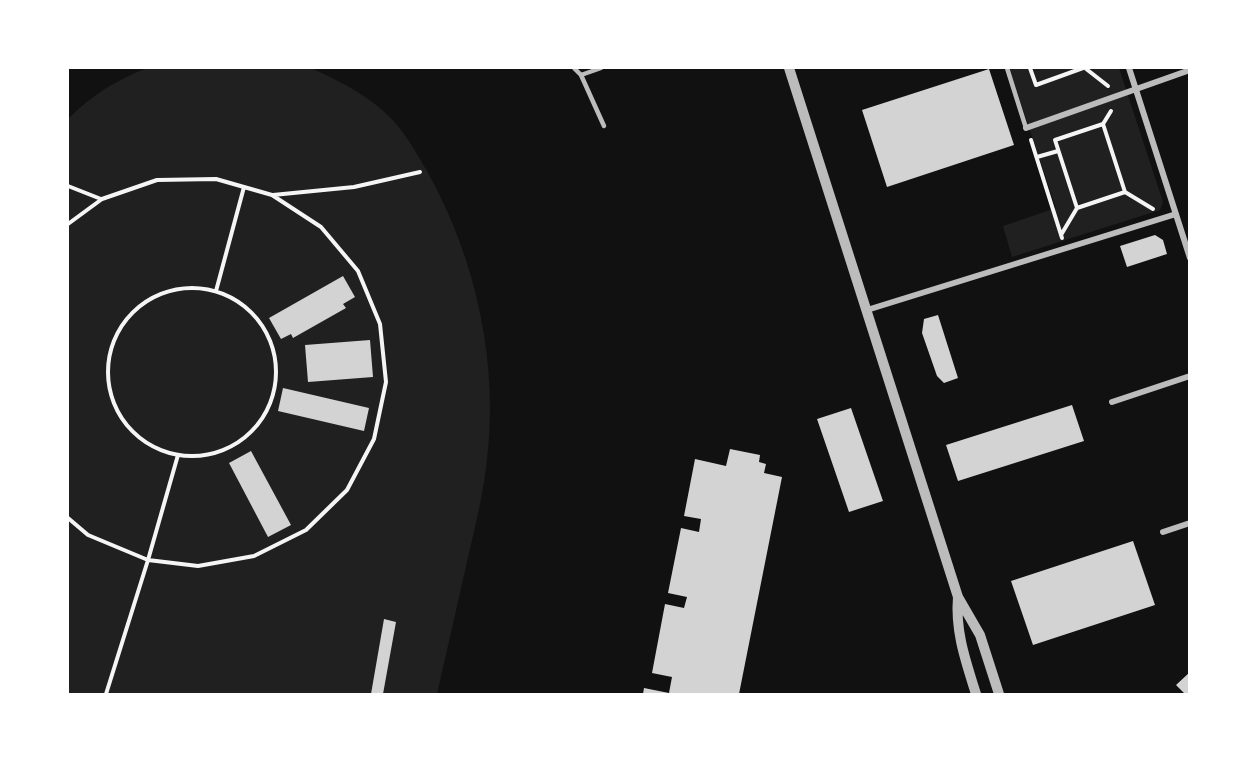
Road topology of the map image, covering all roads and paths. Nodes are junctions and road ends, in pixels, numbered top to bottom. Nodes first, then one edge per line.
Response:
1 (574, 68) edge
2 (601, 68) edge
3 (789, 68) edge
4 (1007, 68) edge
5 (1030, 68) edge
6 (1084, 68) edge
7 (1129, 68) edge
8 (1190, 70) edge
9 (581, 75) junction
10 (1136, 90) junction
11 (1120, 96) junction
12 (604, 126) dead end
13 (1026, 128) junction
14 (1058, 151) junction
15 (1037, 157) junction
16 (420, 172) dead end
17 (68, 186) edge
18 (244, 187) junction
19 (1125, 192) junction
20 (272, 195) junction
21 (102, 199) junction
22 (1077, 208) junction
23 (1176, 214) junction
24 (1166, 217) junction
25 (68, 224) edge
26 (1061, 235) junction
27 (1065, 248) junction
28 (1190, 258) edge
29 (216, 291) junction
30 (867, 310) junction
31 (1190, 376) edge
32 (1112, 402) dead end
33 (178, 455) junction
34 (68, 518) edge
35 (1190, 524) edge
36 (1163, 532) dead end
37 (148, 560) junction
38 (958, 597) junction
39 (106, 694) edge
40 (976, 694) edge
41 (999, 694) edge

1 - 9 lane
2 - 9 lane
3 - 30 street
4 - 13 lane
5 - 6 path
6 - 11 path
7 - 10 street
8 - 10 street
9 - 12 lane
10 - 11 street
10 - 23 street
11 - 13 street
13 - 15 path
14 - 15 path
14 - 19 path
14 - 22 path
15 - 26 path
16 - 20 path
17 - 21 path
18 - 20 path
18 - 21 path
18 - 29 path
19 - 22 path
19 - 24 path
20 - 37 path
21 - 25 path
22 - 26 path
23 - 24 street
23 - 28 street
24 - 27 street
26 - 27 path
27 - 30 street
29 - 33 path
29 - 33 path
30 - 38 street
31 - 32 street
33 - 37 path
34 - 37 path
35 - 36 street
37 - 39 path
38 - 40 street
38 - 41 street

